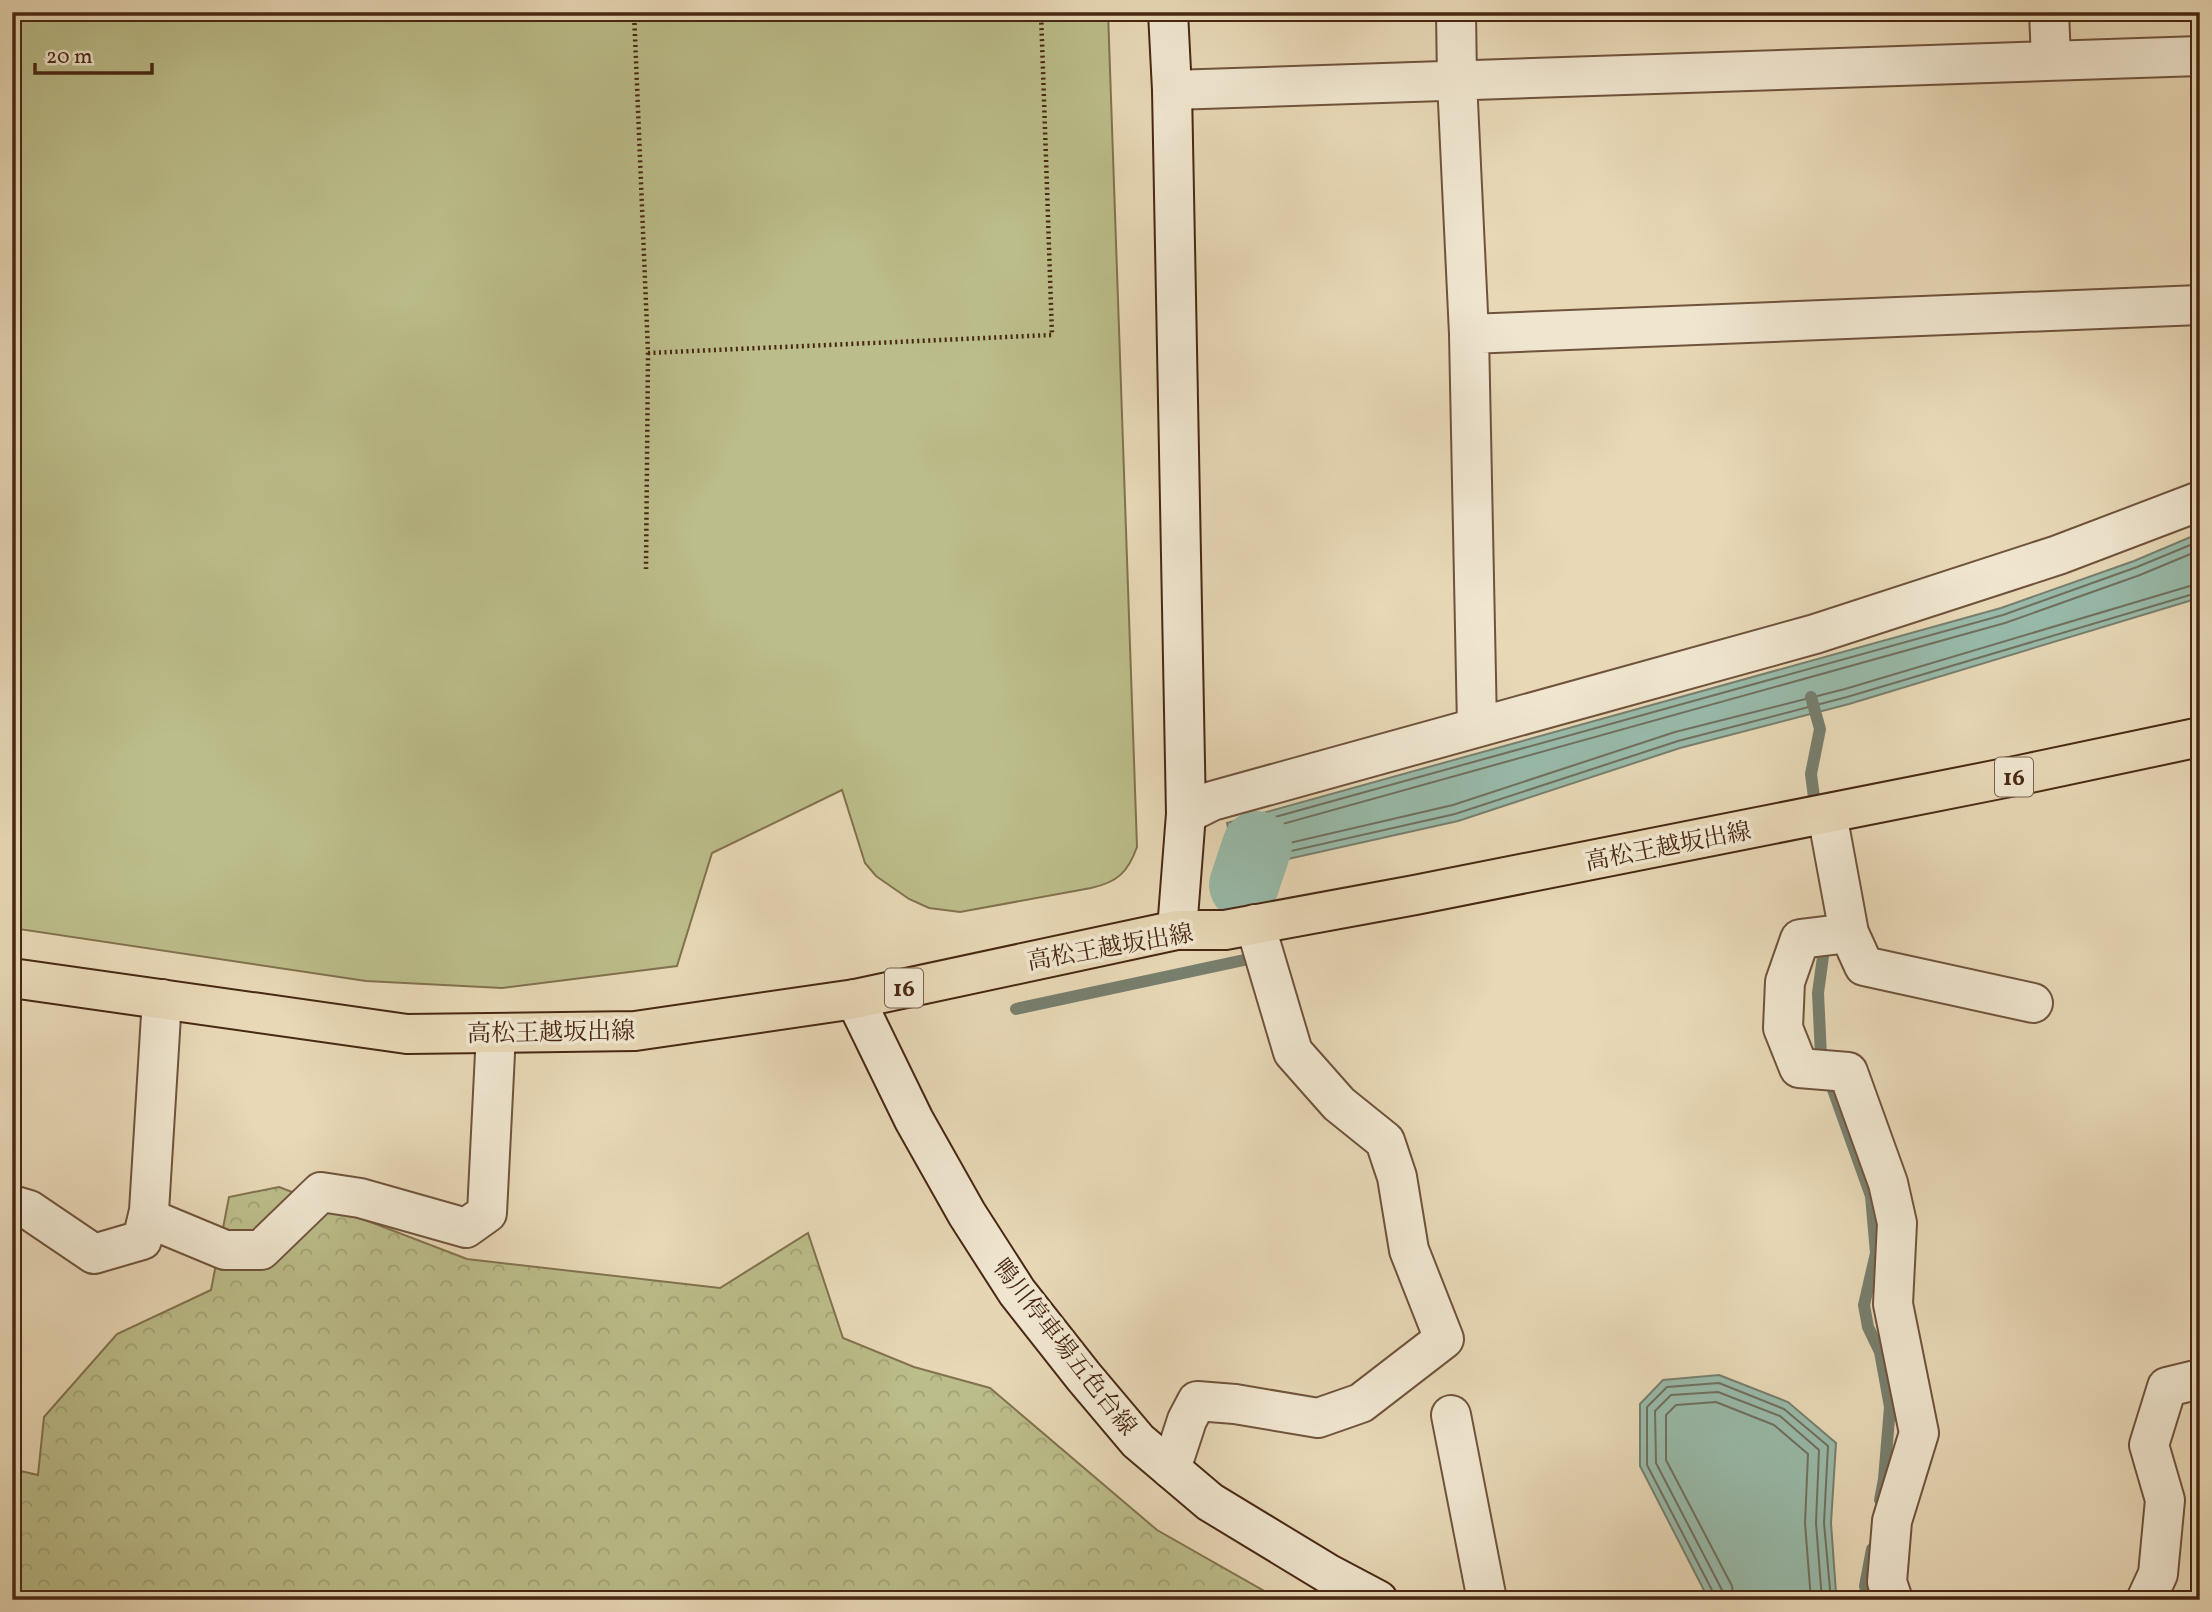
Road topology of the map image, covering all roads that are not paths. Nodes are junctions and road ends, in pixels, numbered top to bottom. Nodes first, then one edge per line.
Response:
1 (1168, 12) edge
2 (1456, 12) edge
3 (2049, 12) edge
4 (2200, 56) edge
5 (2051, 59) junction
6 (1457, 81) junction
7 (1172, 90) junction
8 (2200, 305) edge
9 (1469, 334) junction
10 (2200, 501) edge
11 (1477, 726) junction
12 (2200, 737) edge
13 (1186, 814) junction
14 (1827, 814) junction
15 (1255, 924) junction
16 (1177, 930) junction
17 (1849, 933) junction
18 (12, 978) edge
19 (162, 999) junction
20 (855, 999) junction
21 (2033, 1003) dead end
22 (496, 1033) junction
23 (12, 1205) edge
24 (148, 1218) junction
25 (2200, 1378) edge
26 (1451, 1415) dead end
27 (1171, 1469) junction
28 (1378, 1600) edge
29 (1488, 1600) edge
30 (1893, 1600) edge
31 (2146, 1600) edge

1 - 7 street
2 - 6 street
3 - 5 street
4 - 5 street
5 - 6 street
6 - 7 street
6 - 9 street
7 - 13 street
8 - 9 street
9 - 11 street
10 - 11 street
11 - 13 street
12 - 14 main road, 高松王越坂出線 / 16
13 - 16 street
14 - 15 main road, 高松王越坂出線 / 16
14 - 17 street
15 - 16 main road, 高松王越坂出線 / 16
15 - 27 street
16 - 20 main road, 高松王越坂出線 / 16
17 - 21 street
17 - 30 street
18 - 19 main road, 高松王越坂出線 / 16
19 - 22 main road, 高松王越坂出線 / 16
19 - 24 street
20 - 22 main road, 高松王越坂出線 / 16
20 - 27 street, 鴨川停車場五色台線
22 - 24 street
23 - 24 street
25 - 31 street
26 - 29 street
27 - 28 street, 鴨川停車場五色台線

